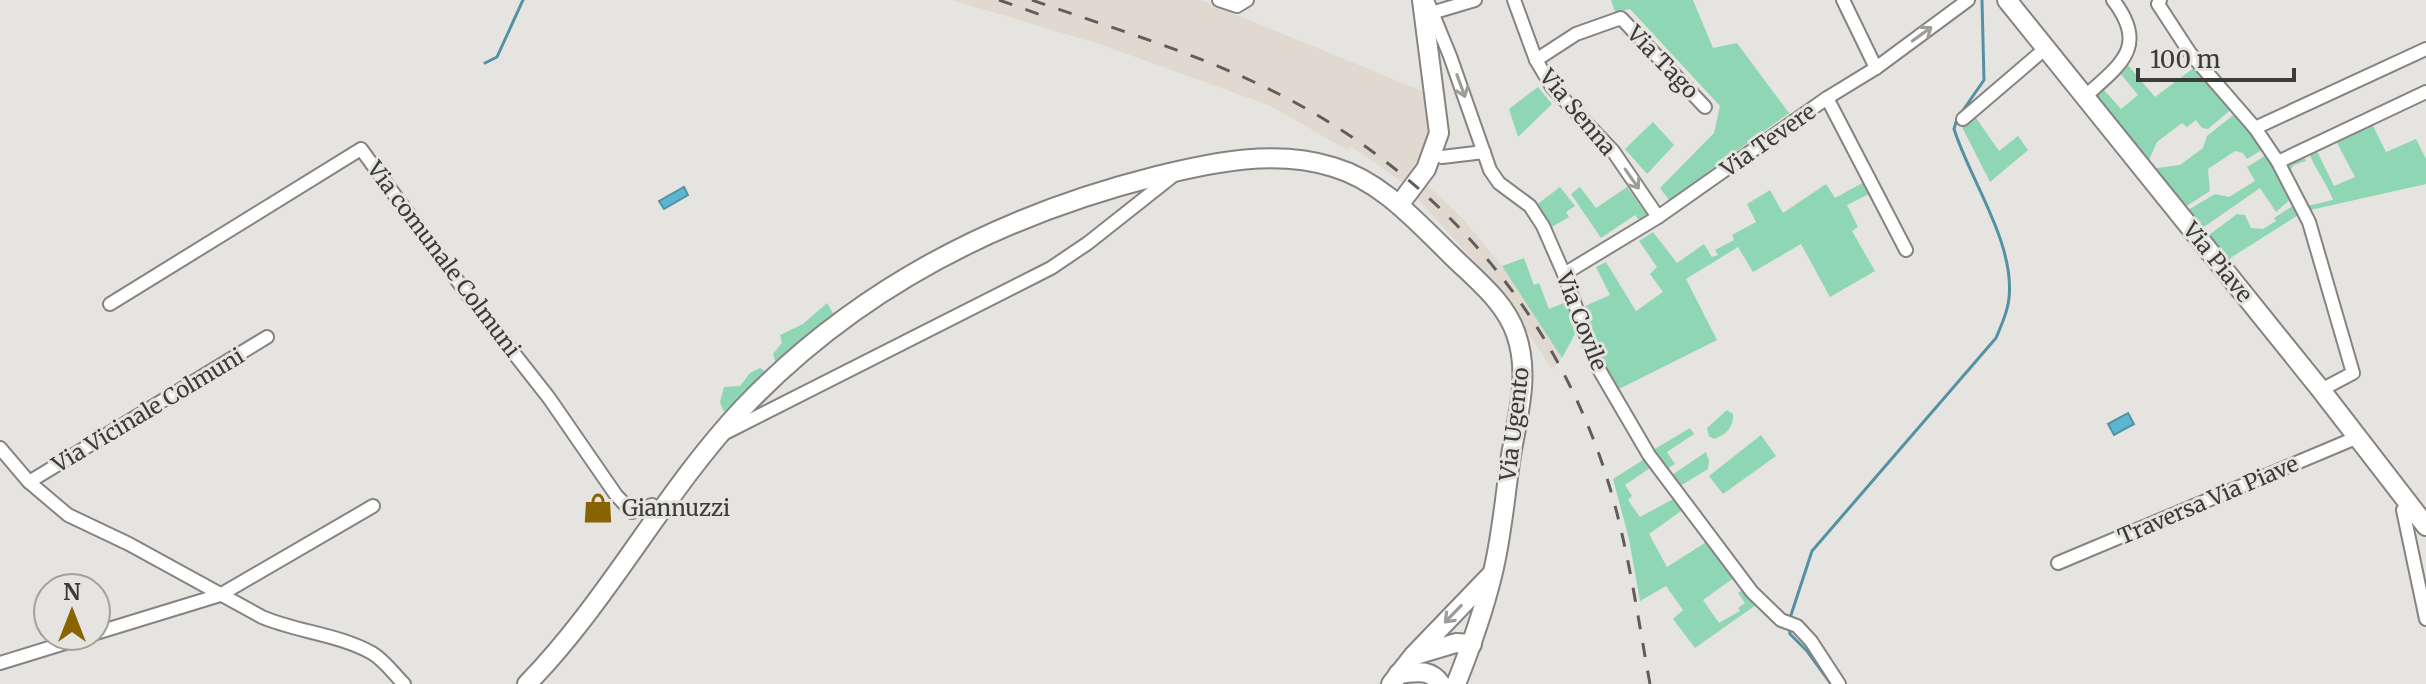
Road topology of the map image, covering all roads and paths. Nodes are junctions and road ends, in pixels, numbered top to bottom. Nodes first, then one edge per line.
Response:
1 (1219, 0) edge
2 (1247, 0) edge
3 (1475, 0) edge
4 (1514, 0) edge
5 (1968, 0) edge
6 (2007, 0) edge
7 (2113, 0) edge
8 (2160, 0) edge
9 (1844, 1) edge
10 (1427, 7) edge
11 (2046, 48) junction
12 (2426, 49) edge
13 (1536, 60) junction
14 (1876, 68) junction
15 (2090, 92) dead end
16 (2426, 92) edge
17 (1827, 98) junction
18 (1705, 107) dead end
19 (1963, 119) dead end
20 (2255, 128) junction
21 (1484, 152) junction
22 (1442, 157) dead end
23 (2278, 162) junction
24 (1181, 170) junction
25 (1399, 205) junction
26 (1658, 217) junction
27 (1906, 250) dead end
28 (1564, 274) junction
29 (110, 304) dead end
30 (267, 337) dead end
31 (2321, 390) junction
32 (2358, 437) junction
33 (714, 440) junction
34 (0, 448) edge
35 (29, 482) junction
36 (652, 505) dead end
37 (2410, 505) junction
38 (373, 506) dead end
39 (2426, 526) edge
40 (2058, 563) dead end
41 (1493, 573) junction
42 (220, 595) junction
43 (2426, 619) edge
44 (112, 628) edge
45 (1472, 644) junction
46 (36, 652) edge
47 (1413, 656) junction
48 (0, 663) edge
49 (1395, 679) edge
50 (531, 681) edge
51 (404, 684) edge
52 (1441, 684) edge
53 (1456, 684) edge
54 (1839, 684) edge

1 - 2 street
3 - 10 street
4 - 13 street, Via Senna
14 -> 5 street, Via Tevere
6 - 11 street, Via Piave
7 - 15 street
8 - 20 street
9 - 14 street
10 -> 21 street, Via Covile
10 - 25 street
11 - 19 street
11 - 31 street, Via Piave
12 - 20 street
13 - 18 street, Via Tago
13 -> 26 street, Via Senna
14 - 17 street, Via Tevere
16 - 23 street
17 - 26 street, Via Tevere
17 - 27 street
20 - 23 street
21 - 22 street
21 - 28 street, Via Covile
23 - 31 street
24 - 25 street, Via Ugento
24 - 33 street
24 - 33 street, Via Ugento
25 - 41 street, Via Ugento
26 - 28 street, Via Tevere
28 - 54 street, Via Covile
29 - 36 street, Via comunale Colmuni
30 - 35 street, Via Vicinale Colmuni
31 - 32 street, Via Piave
32 - 37 street, Via Piave
32 - 40 street, Traversa Via Piave
33 - 50 street, Via Ugento
34 - 35 street
35 - 42 street
37 - 39 street, Via Piave
37 - 43 street
38 - 42 street
41 - 45 street, Via Ugento
41 -> 47 street
42 - 44 street
42 - 51 street
45 - 47 street
45 - 53 street, Via Ugento
46 - 48 street
47 - 49 street
49 - 52 street

